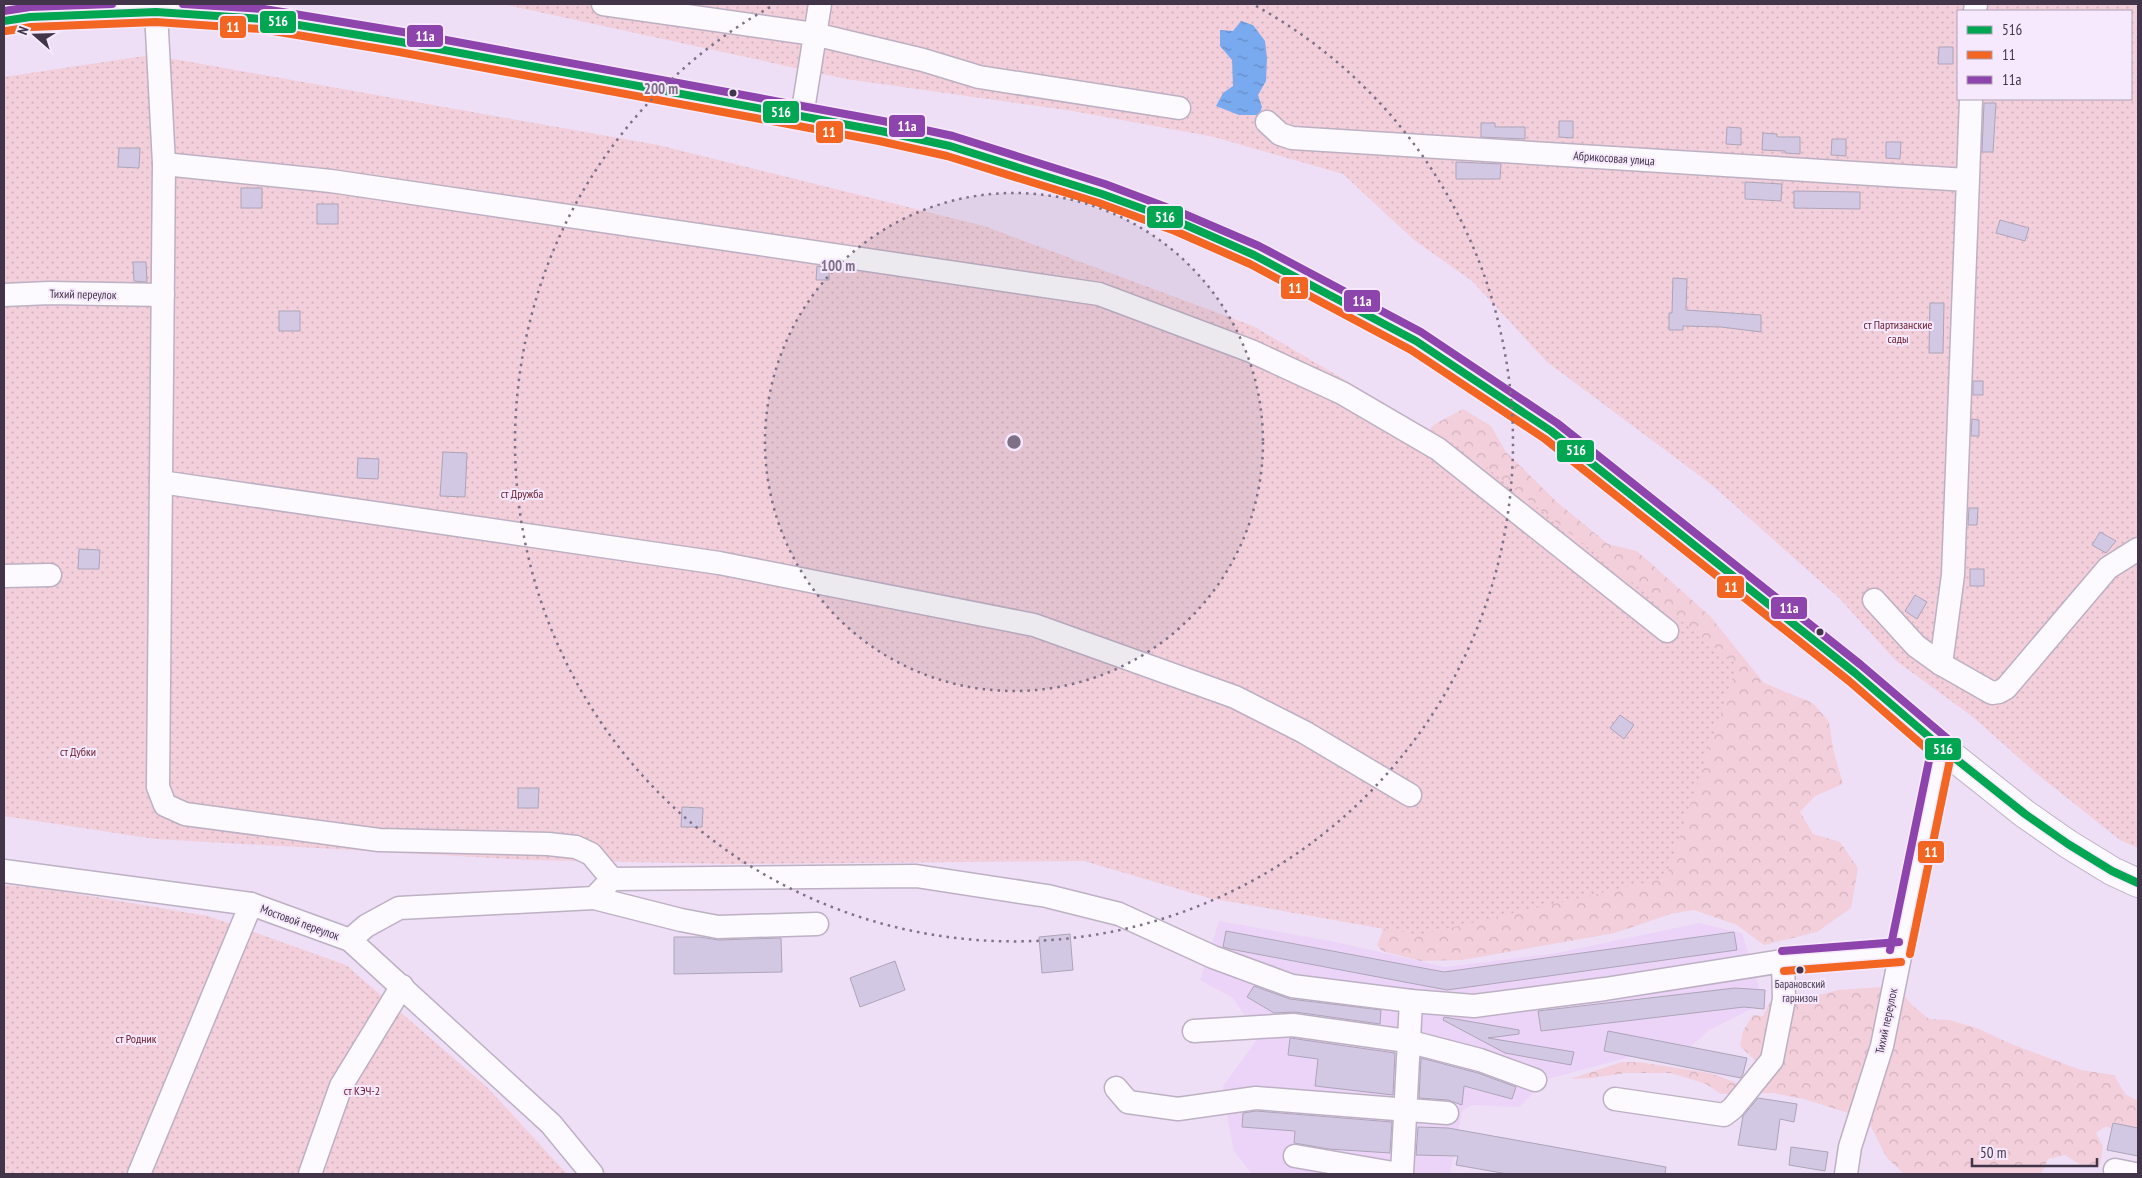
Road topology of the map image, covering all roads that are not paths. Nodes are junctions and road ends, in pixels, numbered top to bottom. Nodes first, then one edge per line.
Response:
1 (603, 4) edge
2 (820, 4) edge
3 (156, 12) junction
4 (4, 21) edge
5 (814, 34) junction
6 (1971, 100) edge
7 (1178, 108) dead end
8 (802, 116) junction
9 (1267, 122) dead end
10 (164, 164) junction
11 (1967, 180) junction
12 (4, 295) edge
13 (163, 295) junction
14 (161, 482) junction
15 (2138, 549) edge
16 (50, 575) dead end
17 (4, 576) edge
18 (1874, 600) dead end
19 (1667, 631) dead end
20 (1941, 664) junction
21 (1942, 748) junction
22 (1410, 795) dead end
23 (4, 871) edge
24 (612, 879) junction
25 (2138, 883) edge
26 (594, 898) junction
27 (251, 904) junction
28 (817, 924) dead end
29 (350, 940) junction
30 (1900, 952) junction
31 (1783, 961) junction
32 (402, 986) junction
33 (1411, 1001) junction
34 (1194, 1031) dead end
35 (1407, 1041) junction
36 (1535, 1080) dead end
37 (1116, 1088) dead end
38 (1615, 1099) dead end
39 (1406, 1110) junction
40 (1447, 1113) dead end
41 (1295, 1156) dead end
42 (138, 1174) edge
43 (310, 1174) edge
44 (592, 1174) edge
45 (1400, 1174) edge
46 (1846, 1174) edge

1 - 5 street
2 - 5 street
3 - 4 highway
3 - 8 highway
3 - 10 street
5 - 7 street
5 - 8 street
6 - 11 street
8 - 21 highway
9 - 11 street, Абрикосовая улица
10 - 13 street
10 - 19 street
11 - 20 street
12 - 13 street, Тихий переулок
13 - 14 street
14 - 22 street
14 - 24 street
15 - 20 street
16 - 17 street
18 - 20 street
21 - 25 highway
21 - 30 street, Тихий переулок
23 - 27 street, Мостовой переулок
24 - 26 street
24 - 33 street
26 - 28 street
26 - 29 street
27 - 29 street, Мостовой переулок
27 - 42 street
29 - 32 street, Мостовой переулок
30 - 31 street
30 - 46 street, Тихий переулок
31 - 33 street
31 - 38 street
32 - 43 street
32 - 44 street, Мостовой переулок
33 - 35 street
34 - 35 street
35 - 36 street
35 - 39 street
37 - 39 street
39 - 40 street
39 - 45 street
41 - 45 street

